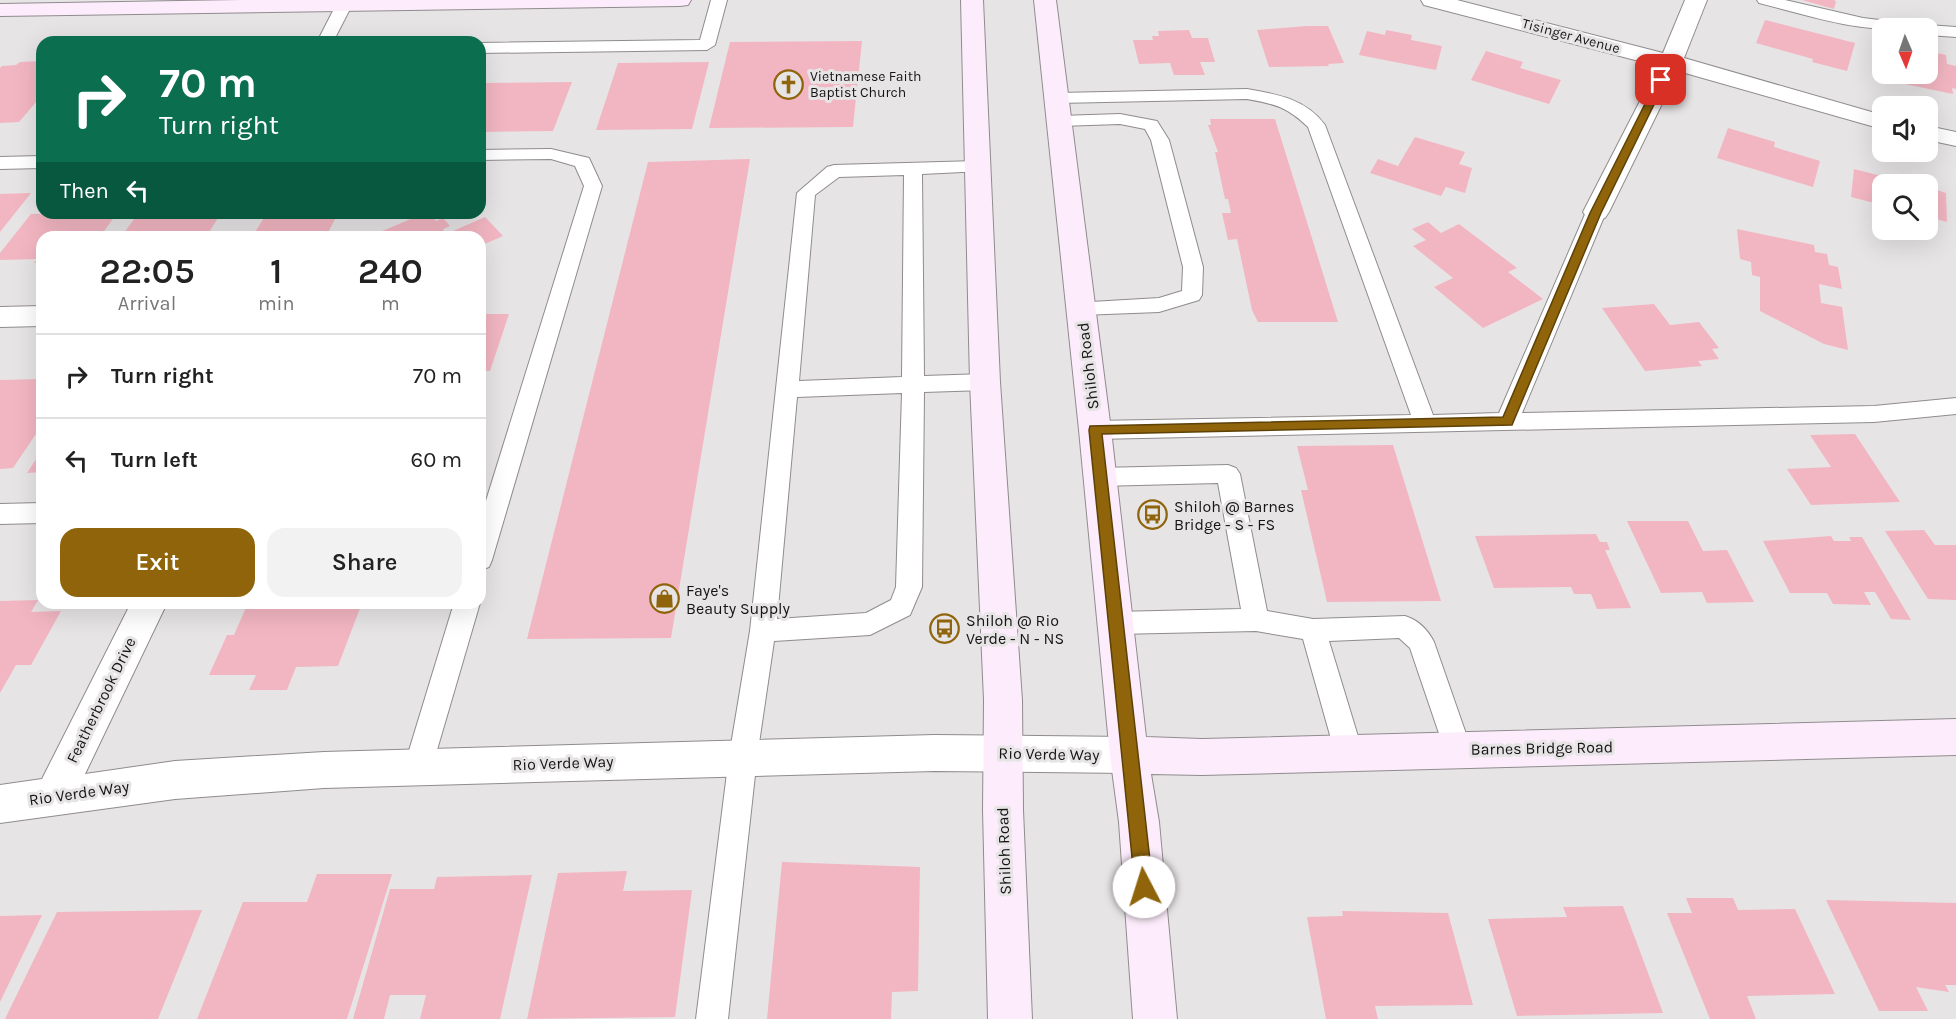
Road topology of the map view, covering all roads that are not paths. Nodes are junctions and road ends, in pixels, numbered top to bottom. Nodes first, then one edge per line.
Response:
1 (680, 0) edge
2 (719, 0) edge
3 (972, 0) edge
4 (1045, 0) edge
5 (1696, 0) edge
6 (1765, 0) edge
7 (1444, 1) edge
8 (289, 3) edge
9 (60, 4) edge
10 (344, 5) junction
11 (0, 10) edge
12 (1872, 24) edge
13 (1938, 31) edge
14 (1956, 32) edge
15 (328, 36) edge
16 (486, 48) edge
17 (1671, 62) junction
18 (1059, 109) junction
19 (1872, 119) edge
20 (1938, 135) edge
21 (1956, 139) edge
22 (486, 155) edge
23 (36, 162) edge
24 (0, 163) edge
25 (977, 167) junction
26 (914, 169) junction
27 (1596, 213) joint
28 (1081, 308) junction
29 (36, 316) edge
30 (0, 317) edge
31 (985, 382) junction
32 (913, 385) junction
33 (787, 389) junction
34 (1956, 406) edge
35 (1508, 421) junction
36 (1425, 423) junction
37 (1095, 430) junction
38 (1099, 477) junction
39 (36, 513) edge
40 (0, 514) edge
41 (486, 540) edge
42 (145, 609) edge
43 (465, 609) edge
44 (1256, 620) junction
45 (1115, 623) junction
46 (1313, 630) junction
47 (763, 631) junction
48 (1956, 737) edge
49 (1458, 750) junction
50 (1002, 753) junction
51 (1348, 753) junction
52 (1129, 755) junction
53 (743, 757) junction
54 (418, 767) junction
55 (53, 798) junction
56 (0, 804) edge
57 (712, 1019) edge
58 (1010, 1019) edge
59 (1155, 1019) edge

1 - 10 main road
2 - 16 lane
3 - 25 main road, Shiloh Road
4 - 18 main road, Shiloh Road
5 - 17 street
6 - 12 lane
7 - 17 street, Tisinger Avenue
8 - 9 main road
8 - 10 main road
9 - 11 main road
10 - 15 lane
13 - 14 lane
17 - 19 street, Tisinger Avenue
17 - 27 street
18 - 28 main road, Shiloh Road
18 - 28 lane
18 - 36 lane
20 - 21 street
22 - 41 lane
23 - 24 lane
25 - 26 lane
25 - 31 main road, Shiloh Road
26 - 32 lane
26 - 33 lane
27 - 35 lane
28 - 37 main road, Shiloh Road
29 - 30 street
31 - 32 lane
31 - 50 main road, Shiloh Road
32 - 33 lane
32 - 47 lane
33 - 47 lane
34 - 35 lane
35 - 36 lane
36 - 37 lane
37 - 38 main road, Shiloh Road
38 - 44 lane
38 - 45 main road, Shiloh Road
39 - 40 lane
42 - 55 street, Featherbrook Drive
43 - 54 lane
44 - 45 lane
44 - 46 lane
45 - 52 main road, Shiloh Road
46 - 49 lane
46 - 51 lane
47 - 53 lane
48 - 49 main road, Barnes Bridge Road
49 - 51 main road, Barnes Bridge Road
50 - 52 street, Rio Verde Way
50 - 53 street, Rio Verde Way
50 - 58 main road, Shiloh Road
51 - 52 main road, Barnes Bridge Road
52 - 59 main road, Shiloh Road
53 - 54 street, Rio Verde Way
53 - 57 lane
54 - 55 street, Rio Verde Way
55 - 56 street, Rio Verde Way

